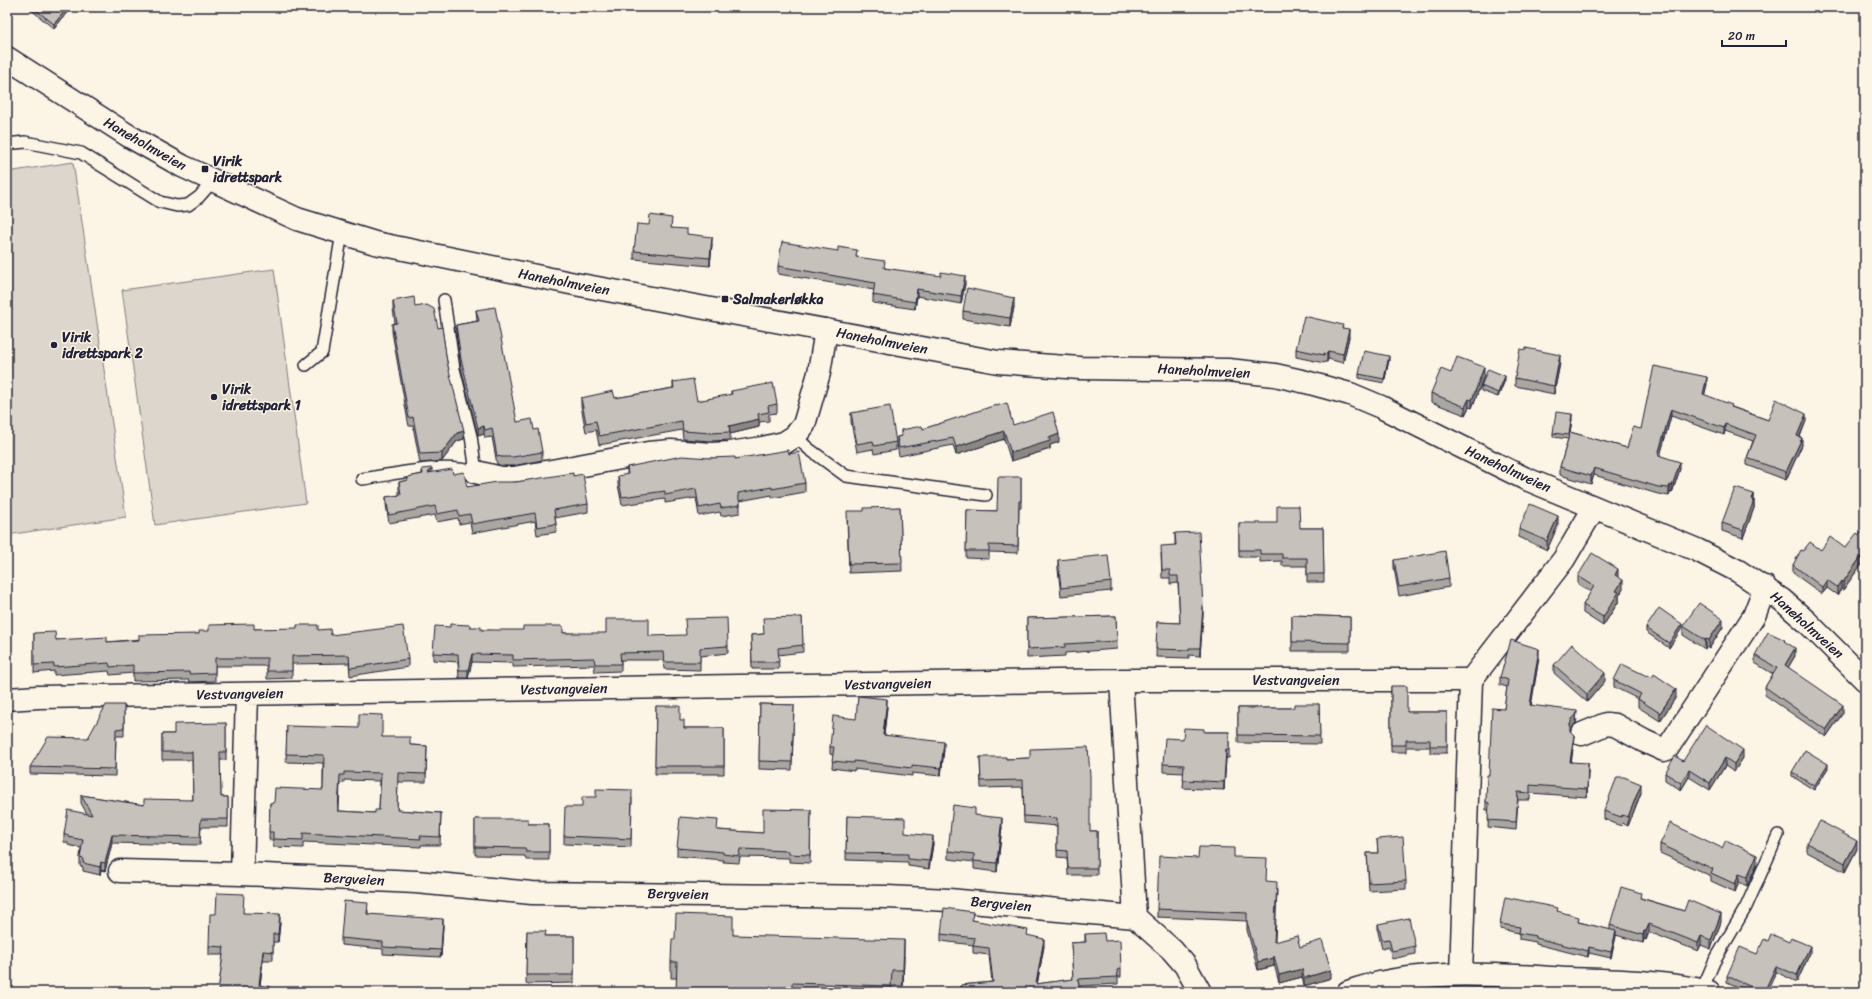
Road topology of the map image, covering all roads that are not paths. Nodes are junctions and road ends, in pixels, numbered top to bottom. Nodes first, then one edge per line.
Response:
1 (7, 58) edge
2 (7, 144) edge
3 (213, 182) junction
4 (342, 233) junction
5 (444, 300) dead end
6 (826, 330) junction
7 (306, 365) dead end
8 (795, 436) junction
9 (476, 472) junction
10 (362, 478) dead end
11 (986, 495) dead end
12 (1594, 508) junction
13 (1765, 587) junction
14 (1121, 680) junction
15 (1471, 680) junction
16 (1865, 680) edge
17 (247, 694) junction
18 (7, 699) edge
19 (1582, 734) dead end
20 (1778, 835) dead end
21 (120, 871) dead end
22 (242, 874) junction
23 (1135, 917) junction
24 (1460, 974) junction
25 (1706, 991) edge
26 (1200, 992) edge
27 (1348, 992) edge

1 - 3 street, Haneholmveien
2 - 3 lane
3 - 4 street, Haneholmveien
4 - 6 street, Haneholmveien
4 - 7 lane
5 - 9 lane
6 - 8 street
6 - 12 street, Haneholmveien
8 - 9 street
8 - 11 lane
9 - 10 lane
12 - 13 street, Haneholmveien
12 - 15 street
13 - 16 street, Haneholmveien
13 - 19 street, Haneholmveien
14 - 15 street, Vestvangveien
14 - 17 street, Vestvangveien
14 - 23 street
15 - 24 street
17 - 18 street, Vestvangveien
17 - 22 street
20 - 25 lane
21 - 22 street, Bergveien
22 - 23 street, Bergveien
23 - 26 street
24 - 25 street
24 - 27 street

